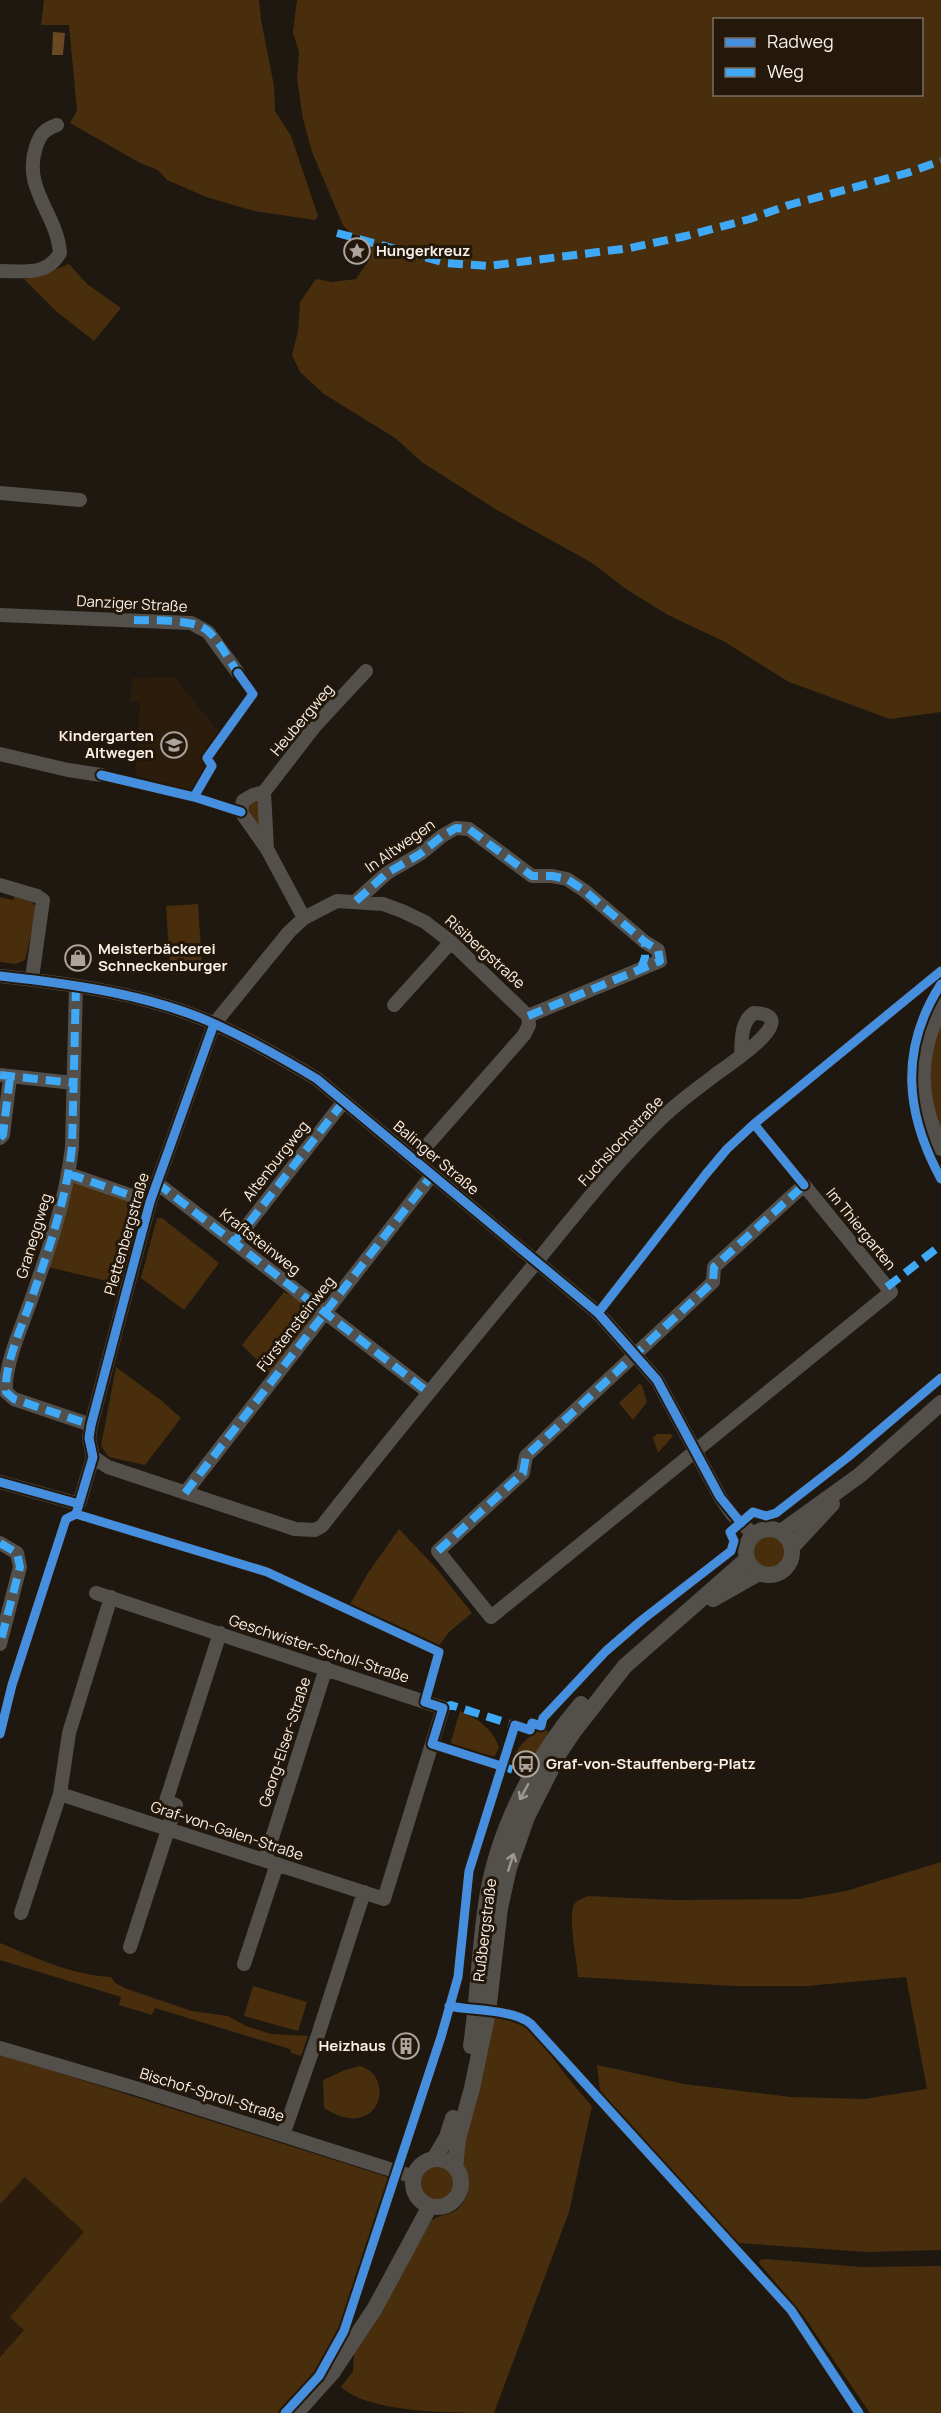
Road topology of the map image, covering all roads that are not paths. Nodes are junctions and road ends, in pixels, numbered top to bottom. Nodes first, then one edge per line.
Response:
1 (57, 125) dead end
2 (0, 271) edge
3 (0, 493) edge
4 (80, 500) dead end
5 (0, 615) edge
6 (366, 671) dead end
7 (238, 673) dead end
8 (0, 754) edge
9 (101, 775) dead end
10 (264, 792) junction
11 (267, 849) junction
12 (0, 885) edge
13 (356, 901) junction
14 (304, 918) junction
15 (451, 942) junction
16 (0, 976) edge
17 (32, 978) junction
18 (76, 986) junction
19 (394, 1005) dead end
20 (941, 1006) edge
21 (528, 1016) junction
22 (214, 1024) junction
23 (741, 1056) dead end
24 (5, 1076) edge
25 (73, 1083) junction
26 (344, 1101) junction
27 (0, 1138) edge
28 (941, 1148) edge
29 (415, 1159) junction
30 (69, 1174) junction
31 (432, 1175) junction
32 (157, 1183) junction
33 (150, 1202) junction
34 (234, 1241) junction
35 (537, 1262) junction
36 (325, 1314) junction
37 (636, 1354) junction
38 (428, 1392) junction
39 (941, 1403) edge
40 (90, 1425) junction
41 (695, 1451) junction
42 (93, 1457) junction
43 (860, 1475) junction
44 (0, 1482) edge
45 (185, 1493) junction
46 (781, 1532) junction
47 (754, 1535) junction
48 (0, 1543) edge
49 (792, 1547) junction
50 (747, 1559) junction
51 (759, 1573) junction
52 (96, 1593) dead end
53 (111, 1597) junction
54 (684, 1615) junction
55 (220, 1633) junction
56 (0, 1644) edge
57 (625, 1666) junction
58 (326, 1668) junction
59 (60, 1794) junction
60 (169, 1829) junction
61 (271, 1862) junction
62 (364, 1892) junction
63 (384, 1899) joint
64 (21, 1913) dead end
65 (130, 1947) dead end
66 (244, 1964) dead end
67 (0, 2048) edge
68 (283, 2135) junction
69 (434, 2159) junction
70 (455, 2167) junction
71 (414, 2177) junction
72 (430, 2206) junction
73 (296, 2413) edge

1 - 2 street
3 - 4 street
5 - 7 street, Danziger Straße
6 - 10 street, Heubergweg
8 - 9 street
10 - 11 street, Heubergweg
10 - 11 street, Heubergweg
11 - 14 street, Heubergweg
12 - 17 street
13 - 14 street, Risibergstraße
13 - 15 street, Risibergstraße
13 - 21 street, In Altwegen
14 - 22 street, Risibergstraße
15 - 19 street
15 - 21 street, Risibergstraße
16 - 17 street, Balinger Straße
17 - 18 street, Balinger Straße
18 - 22 street, Balinger Straße
18 - 25 street, Graneggweg
20 - 28 street
21 - 29 street
22 - 26 street, Balinger Straße
22 - 32 street, Plettenbergstraße
23 - 35 street, Fuchslochstraße
24 - 25 street
24 - 27 street
25 - 30 street, Graneggweg
26 - 29 street, Balinger Straße
26 - 34 street, Altenburgweg
29 - 31 street, Balinger Straße
30 - 33 street
30 - 40 street, Graneggweg
31 - 35 street, Balinger Straße
31 - 36 street, Fürstensteinweg
32 - 33 street, Plettenbergstraße
32 - 34 street, Kraftsteinweg
33 - 40 street, Plettenbergstraße
34 - 36 street, Kraftsteinweg
35 - 37 street, Balinger Straße
35 - 38 street
36 - 38 street, Kraftsteinweg
36 - 45 street, Fürstensteinweg
37 - 41 street, Balinger Straße
37 - 41 street, Im Thiergarten
37 - 41 street, Im Thiergarten
38 - 45 street
39 - 43 street, Rußbergstraße
40 - 42 street, Plettenbergstraße
41 - 47 street, Balinger Straße
42 - 44 street
42 - 45 street
43 - 46 street, Rußbergstraße
43 - 49 street, Rußbergstraße
46 - 47 street, Rußbergstraße
46 - 49 street
47 - 50 street
48 - 56 street
49 - 51 street, Rußbergstraße
50 - 51 street
50 - 54 street, Rußbergstraße
51 - 54 street, Rußbergstraße
52 - 53 street, Geschwister-Scholl-Straße
53 - 55 street, Geschwister-Scholl-Straße
53 - 59 street
54 - 57 street, Rußbergstraße
55 - 58 street, Geschwister-Scholl-Straße
55 - 60 street
57 -> 69 street, Rußbergstraße
70 -> 57 street, Rußbergstraße
58 - 61 street, Georg-Elser-Straße
58 - 63 street, Geschwister-Scholl-Straße
59 - 60 street, Graf-von-Galen-Straße
59 - 64 street
60 - 61 street, Graf-von-Galen-Straße
60 - 65 street
61 - 62 street, Graf-von-Galen-Straße
61 - 66 street, Georg-Elser-Straße
62 - 63 street, Graf-von-Galen-Straße
62 - 68 street
67 - 68 street, Bischof-Sproll-Straße
68 - 71 street, Bischof-Sproll-Straße
69 - 70 street
69 - 71 street
70 - 72 street
71 - 72 street
72 - 73 street

